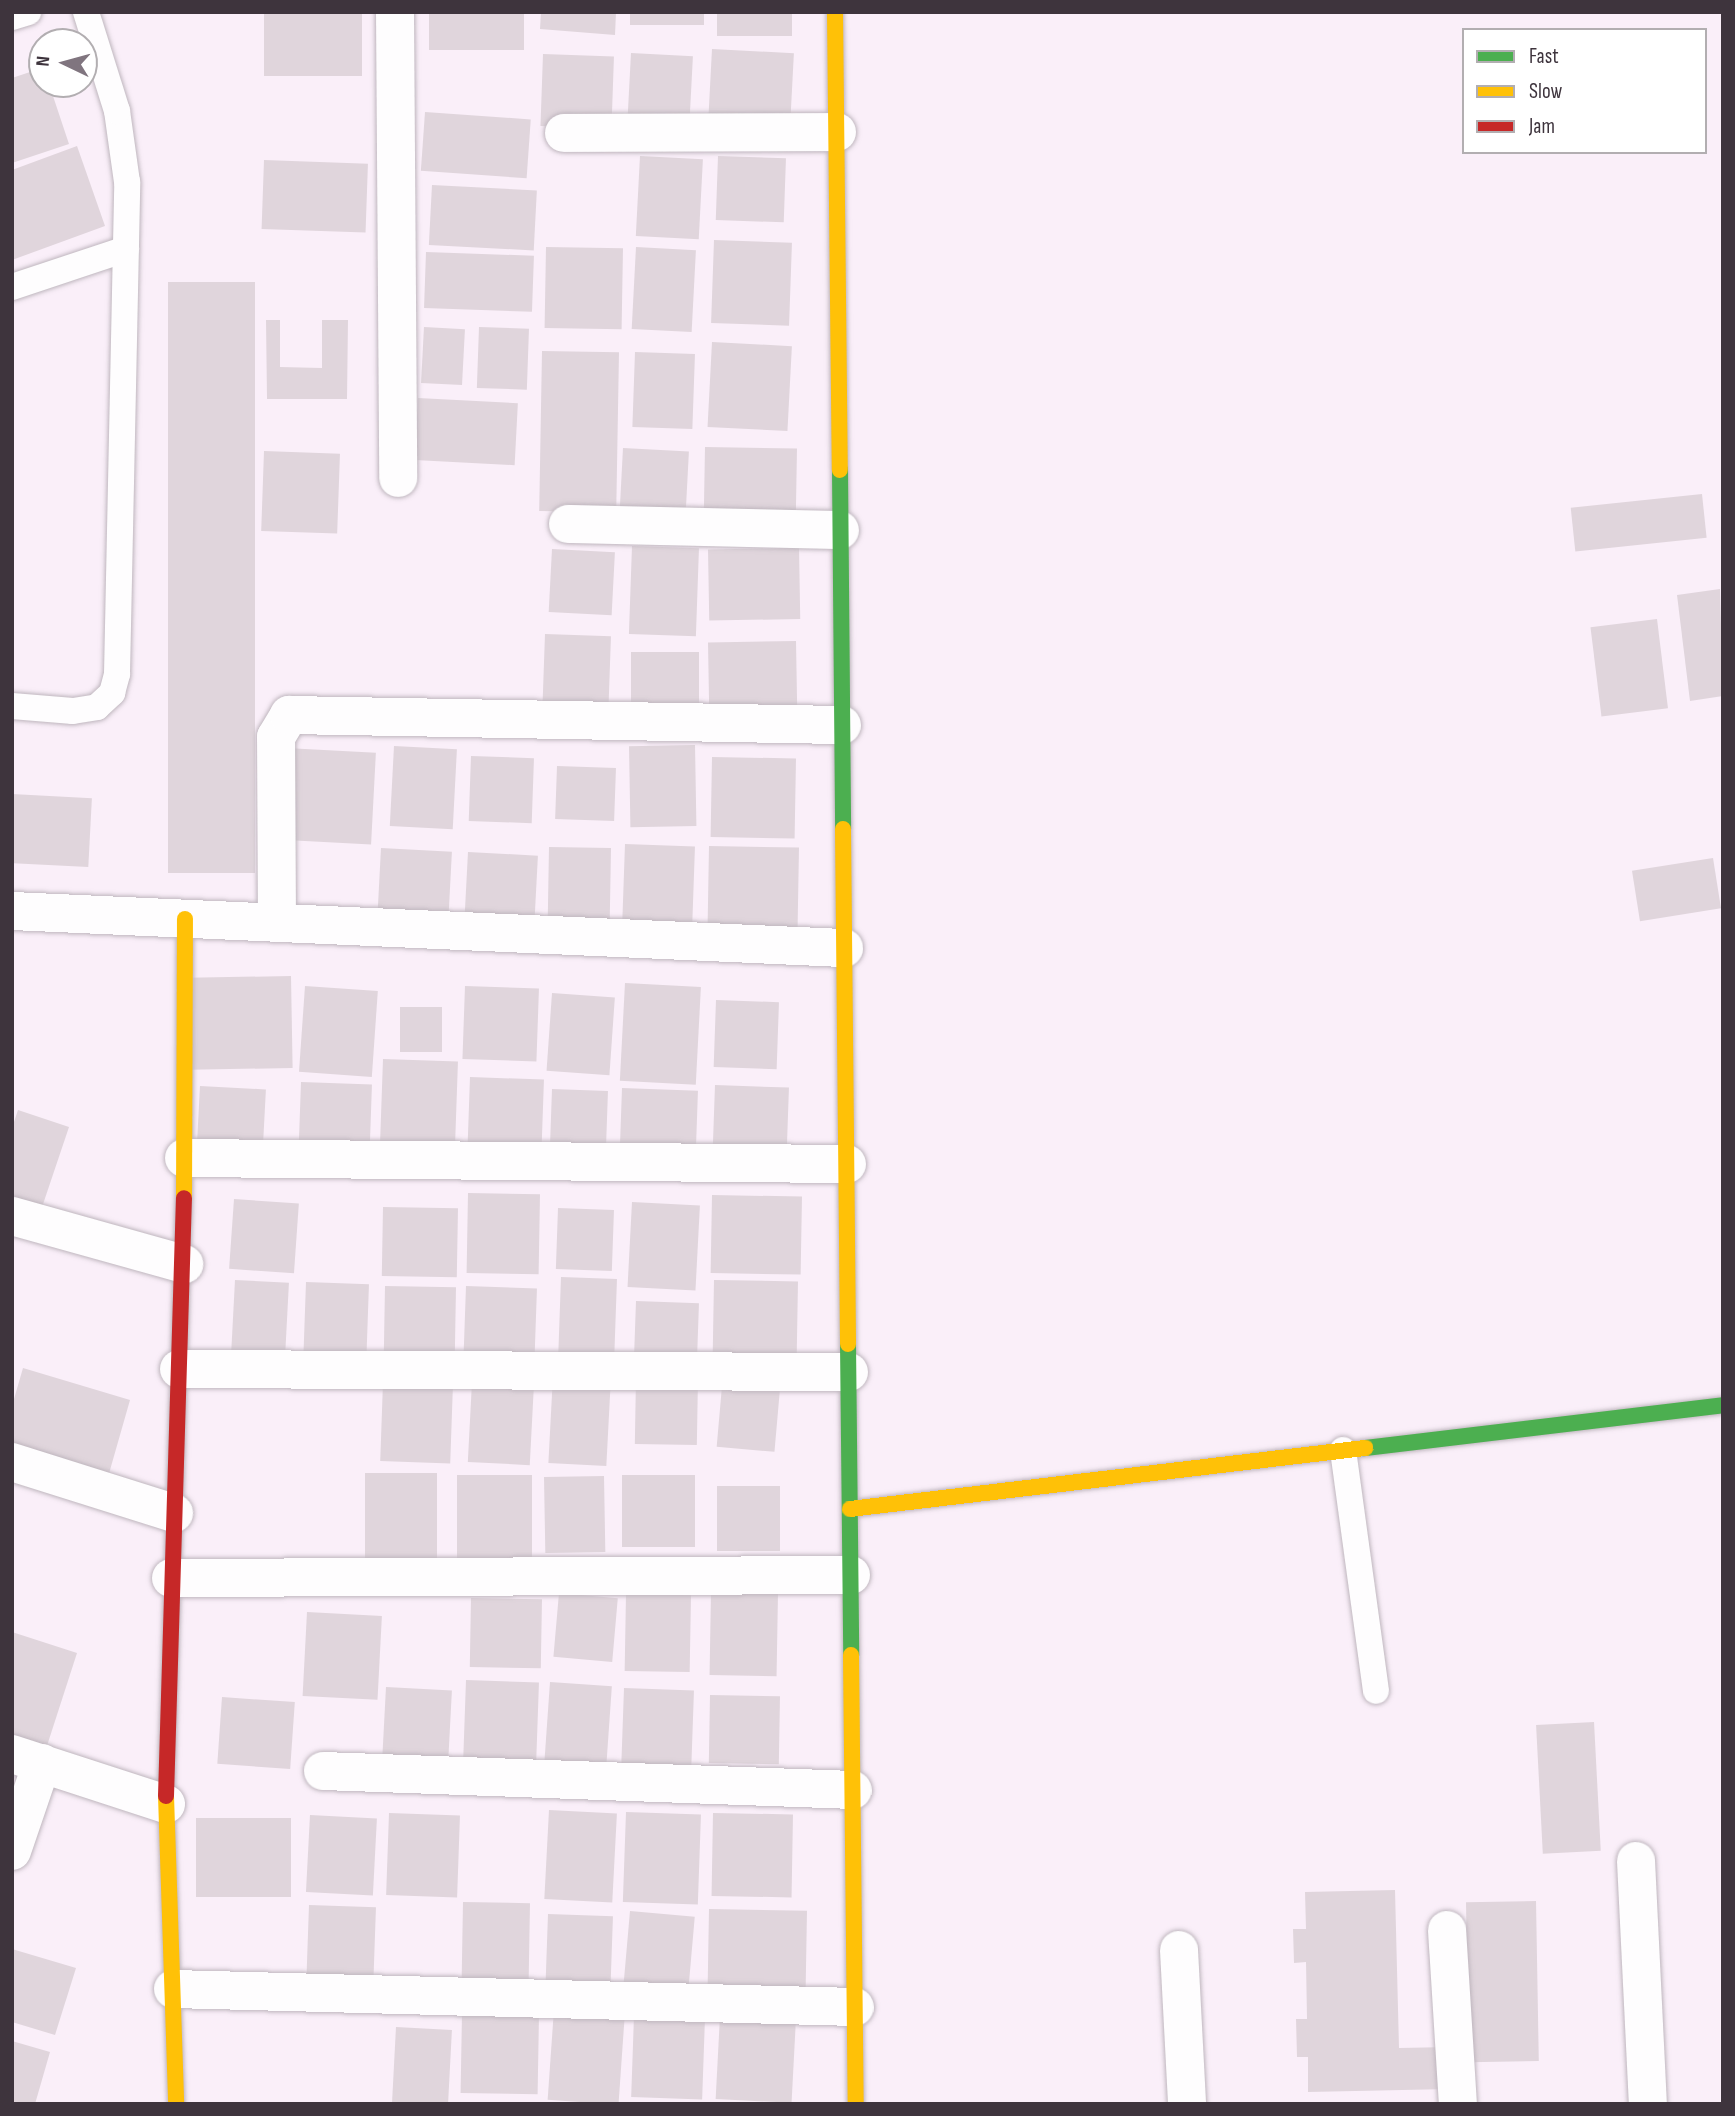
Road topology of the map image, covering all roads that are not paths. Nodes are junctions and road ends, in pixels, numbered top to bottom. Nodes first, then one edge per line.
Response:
1 (28, 12) edge
2 (86, 12) edge
3 (395, 12) edge
4 (835, 12) edge
5 (12, 18) edge
6 (836, 132) junction
7 (564, 133) dead end
8 (126, 249) junction
9 (12, 288) edge
10 (398, 478) dead end
11 (568, 524) dead end
12 (840, 530) junction
13 (12, 706) edge
14 (842, 725) junction
15 (12, 911) edge
16 (185, 919) junction
17 (277, 923) junction
18 (844, 948) junction
19 (184, 1158) junction
20 (846, 1164) junction
21 (12, 1216) edge
22 (184, 1264) junction
23 (179, 1369) junction
24 (849, 1372) junction
25 (1723, 1405) edge
26 (1343, 1450) junction
27 (12, 1462) edge
28 (850, 1509) junction
29 (174, 1513) junction
30 (850, 1575) junction
31 (171, 1578) junction
32 (1376, 1690) dead end
33 (27, 1758) edge
34 (323, 1771) dead end
35 (853, 1790) junction
36 (166, 1804) junction
37 (12, 1851) edge
38 (1636, 1861) dead end
39 (1447, 1930) dead end
40 (1179, 1950) dead end
41 (173, 1989) junction
42 (855, 2007) junction
43 (176, 2104) edge
44 (856, 2104) edge
45 (1187, 2104) edge
46 (1458, 2104) edge
47 (1648, 2104) edge

1 - 5 lane
2 - 8 lane
3 - 10 street
4 - 6 street
6 - 7 street
6 - 12 street
8 - 9 lane
8 - 13 lane
11 - 12 street
12 - 14 street
14 - 17 street
14 - 18 street
15 - 16 street
16 - 17 street
16 - 19 street
17 - 18 street
18 - 20 street
19 - 20 street
19 - 22 street
20 - 24 street
21 - 22 street
22 - 23 street
23 - 24 street
23 - 29 street
24 - 28 street
25 - 26 street
26 - 28 street
26 - 32 lane
27 - 29 street
28 - 30 street
29 - 31 street
30 - 31 street
30 - 35 street
31 - 36 street
33 - 36 street
33 - 37 street
34 - 35 street
35 - 42 street
36 - 41 street
38 - 47 street
39 - 46 street
40 - 45 street
41 - 42 street
41 - 43 street
42 - 44 street

